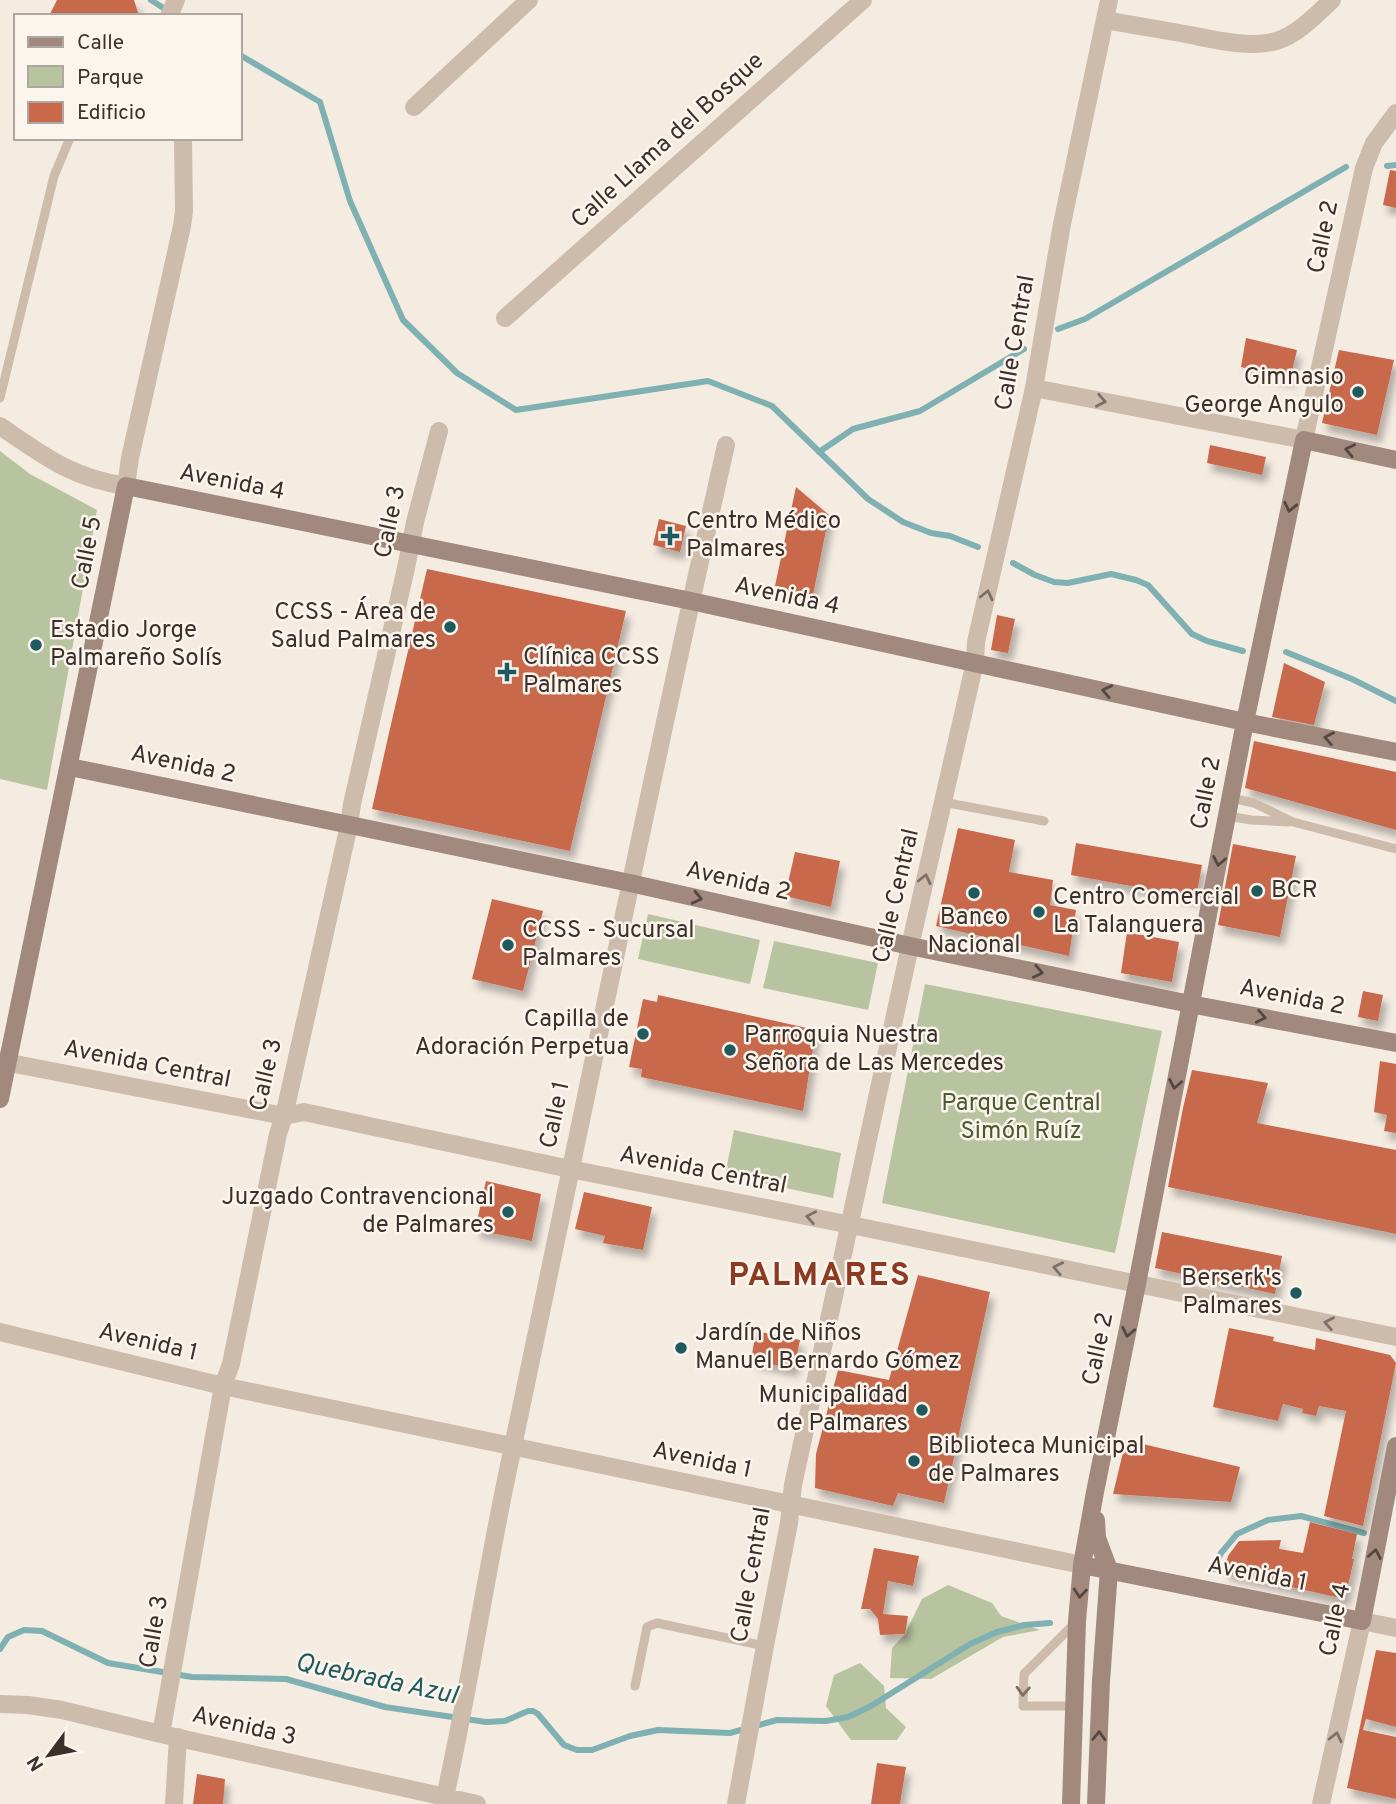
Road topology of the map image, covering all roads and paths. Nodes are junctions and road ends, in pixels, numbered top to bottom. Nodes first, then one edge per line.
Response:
1 (530, 0) edge
2 (863, 0) edge
3 (1109, 0) edge
4 (1332, 0) edge
5 (1105, 20) junction
6 (414, 107) dead end
7 (1396, 113) edge
8 (69, 140) edge
9 (183, 140) edge
10 (505, 318) dead end
11 (1034, 388) junction
12 (0, 398) edge
13 (0, 426) edge
14 (439, 431) dead end
15 (1304, 440) junction
16 (726, 445) dead end
17 (1396, 460) edge
18 (126, 486) junction
19 (410, 544) junction
20 (691, 601) junction
21 (975, 662) junction
22 (1245, 722) junction
23 (1396, 752) edge
24 (70, 767) junction
25 (943, 802) junction
26 (1229, 807) junction
27 (1044, 821) dead end
28 (1293, 822) junction
29 (349, 825) junction
30 (1396, 849) edge
31 (630, 883) junction
32 (910, 946) junction
33 (1190, 1004) junction
34 (1396, 1043) edge
35 (4, 1062) edge
36 (0, 1099) edge
37 (284, 1116) junction
38 (570, 1170) junction
39 (850, 1225) junction
40 (1137, 1284) junction
41 (0, 1332) edge
42 (1396, 1337) edge
43 (223, 1386) junction
44 (1396, 1446) edge
45 (513, 1447) junction
46 (1095, 1492) junction
47 (790, 1504) junction
48 (1082, 1565) junction
49 (1109, 1570) junction
50 (1362, 1620) junction
51 (1077, 1621) junction
52 (1396, 1628) edge
53 (765, 1646) junction
54 (635, 1686) dead end
55 (0, 1704) edge
56 (1074, 1706) junction
57 (170, 1735) junction
58 (445, 1797) junction
59 (174, 1804) edge
60 (477, 1804) edge
61 (736, 1804) edge
62 (1071, 1804) edge
63 (1096, 1804) edge
64 (1321, 1804) edge

1 - 6 street
2 - 10 street, Calle Llama del Bosque
3 - 5 street, Calle Central
4 - 5 street
5 - 11 street, Calle Central
7 - 15 street, Calle 2
8 - 12 lane
9 - 18 street, Calle 5
11 -> 15 street
21 -> 11 street, Calle Central
13 - 18 street
14 - 19 street, Calle 3
17 -> 15 main road
15 -> 22 main road, Calle 2
16 - 20 street, Calle 1
18 - 19 main road, Avenida 4
18 - 24 main road, Calle 5
19 - 20 main road, Avenida 4
19 - 29 street, Calle 3
20 - 21 main road, Avenida 4
20 - 31 street, Calle 1
22 -> 21 main road, Avenida 4
21 - 25 street, Calle Central
23 -> 22 main road, Avenida 4
22 - 26 main road, Calle 2
24 - 29 main road, Avenida 2
24 - 35 main road, Calle 5
25 - 27 lane
32 -> 25 street, Calle Central
26 - 28 lane
26 - 28 lane
26 -> 33 main road, Calle 2
28 - 30 lane
29 - 31 main road, Avenida 2
29 - 37 street, Calle 3
31 -> 32 main road, Avenida 2
31 - 38 street, Calle 1
32 -> 33 main road, Avenida 2
32 - 39 street, Calle Central
33 -> 34 main road, Avenida 2
33 -> 40 main road, Calle 2
35 - 36 main road, Calle 5
35 - 37 street, Avenida Central
37 - 38 street, Avenida Central
37 - 43 street, Calle 3
39 -> 38 street, Avenida Central
38 - 45 street, Calle 1
40 -> 39 street, Avenida Central
39 - 47 street, Calle Central
42 -> 40 street, Avenida Central
40 -> 46 main road, Calle 2
41 - 43 street, Avenida 1
43 - 45 street, Avenida 1
43 - 57 street, Calle 3
50 -> 44 main road, Calle 4
45 - 47 street, Avenida 1
45 - 58 street, Calle 1
46 - 48 main road, Calle 2
46 - 49 main road, Calle 2
47 - 48 street, Avenida 1
47 - 53 street, Calle Central
48 - 49 main road, Avenida 1
48 -> 51 main road, Calle 2
49 - 50 main road, Avenida 1
63 -> 49 main road, Calle 2
50 - 52 street, Avenida 1
64 -> 50 street, Calle 4
51 - 56 main road, Calle 2
51 -> 56 lane
53 - 54 lane
53 - 61 street, Calle Central
55 - 57 street, Avenida 3
56 - 62 main road, Calle 2
57 - 58 street, Avenida 3
57 - 59 street, Calle 3
58 - 60 street, Avenida 3

